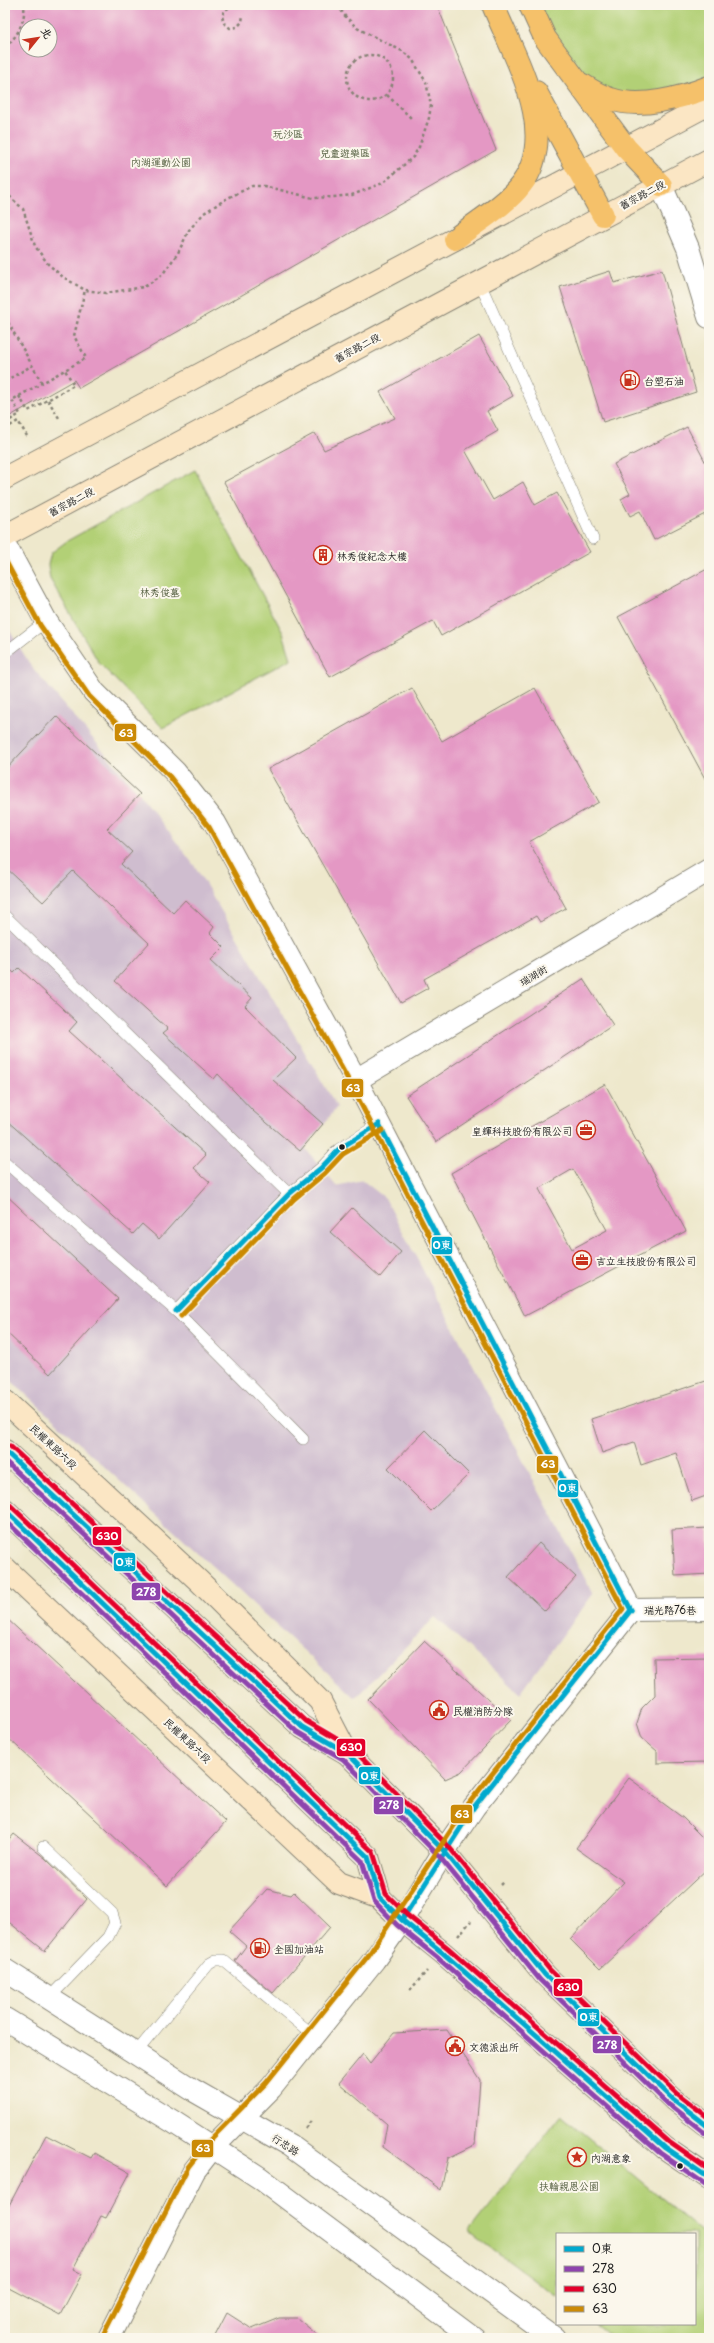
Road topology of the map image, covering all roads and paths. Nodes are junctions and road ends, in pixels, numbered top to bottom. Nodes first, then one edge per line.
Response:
1 (24, 5) edge
2 (234, 5) edge
3 (339, 5) edge
4 (493, 5) edge
5 (530, 5) edge
6 (243, 14) dead end
7 (5, 47) edge
8 (514, 52) junction
9 (579, 82) junction
10 (709, 86) edge
11 (387, 95) junction
12 (709, 104) edge
13 (411, 118) dead end
14 (626, 148) junction
15 (709, 160) edge
16 (580, 172) junction
17 (661, 185) junction
18 (5, 192) edge
19 (602, 215) junction
20 (455, 239) junction
21 (479, 281) junction
22 (85, 290) junction
23 (5, 317) edge
24 (709, 317) edge
25 (32, 365) junction
26 (65, 370) junction
27 (5, 381) edge
28 (42, 383) junction
29 (19, 396) junction
30 (48, 400) junction
31 (59, 418) dead end
32 (5, 423) edge
33 (5, 429) edge
34 (27, 436) dead end
35 (5, 478) edge
36 (5, 536) edge
37 (593, 539) dead end
38 (5, 545) edge
39 (46, 621) junction
40 (5, 653) edge
41 (709, 870) edge
42 (5, 916) edge
43 (356, 1080) junction
44 (379, 1124) junction
45 (5, 1162) edge
46 (289, 1194) junction
47 (176, 1311) junction
48 (5, 1401) edge
49 (303, 1439) dead end
50 (5, 1450) edge
51 (5, 1510) edge
52 (5, 1568) edge
53 (709, 1609) edge
54 (631, 1610) junction
55 (347, 1753) junction
56 (43, 1848) dead end
57 (444, 1851) junction
58 (380, 1898) junction
59 (402, 1920) junction
60 (5, 1970) edge
61 (48, 1999) junction
62 (5, 2019) edge
63 (312, 2034) junction
64 (135, 2054) junction
65 (240, 2117) junction
66 (709, 2126) edge
67 (212, 2148) junction
68 (709, 2178) edge
69 (109, 2338) edge
70 (474, 2338) edge
71 (554, 2338) edge

1 - 7 path
2 - 6 path
3 - 22 path
4 - 8 highway
5 - 9 highway
8 - 16 highway
8 - 20 highway
9 - 10 highway
9 - 14 highway
11 - 11 path
11 - 13 path
12 - 14 main road
14 - 16 main road
14 - 17 highway
15 - 17 main road, 舊宗路二段
16 - 19 highway
16 - 20 main road
17 - 19 main road, 舊宗路二段
17 - 24 street
18 - 22 path
19 - 21 main road, 舊宗路二段
20 - 35 main road
21 - 36 main road, 舊宗路二段
21 - 37 lane
22 - 26 path
23 - 25 path
25 - 27 path
25 - 28 path
26 - 28 path
26 - 30 path
28 - 29 path
29 - 30 path
29 - 32 path
30 - 31 path
33 - 34 path
38 - 39 street
39 - 40 lane
39 - 43 street
41 - 43 street, 瑞湖街
42 - 46 lane
43 - 44 street
44 - 46 lane
44 - 54 street
45 - 47 lane
46 - 47 lane
47 - 49 lane
48 - 55 main road, 民權東路六段
50 - 55 main road, 民權東路六段
51 - 58 main road, 民權東路六段
52 - 58 main road, 民權東路六段
53 - 54 street, 瑞光路76巷
54 - 57 street
55 - 57 main road, 民權東路六段
56 - 61 lane
57 - 59 street
57 - 66 main road, 民權東路六段
58 - 59 main road, 民權東路六段
59 - 63 street
59 - 68 main road, 民權東路六段
60 - 61 street, 行忠路
61 - 64 street, 行忠路
62 - 67 street
63 - 64 lane
63 - 65 street
64 - 65 street, 行忠路
65 - 67 street
65 - 71 street, 行忠路
67 - 69 street
67 - 70 street

